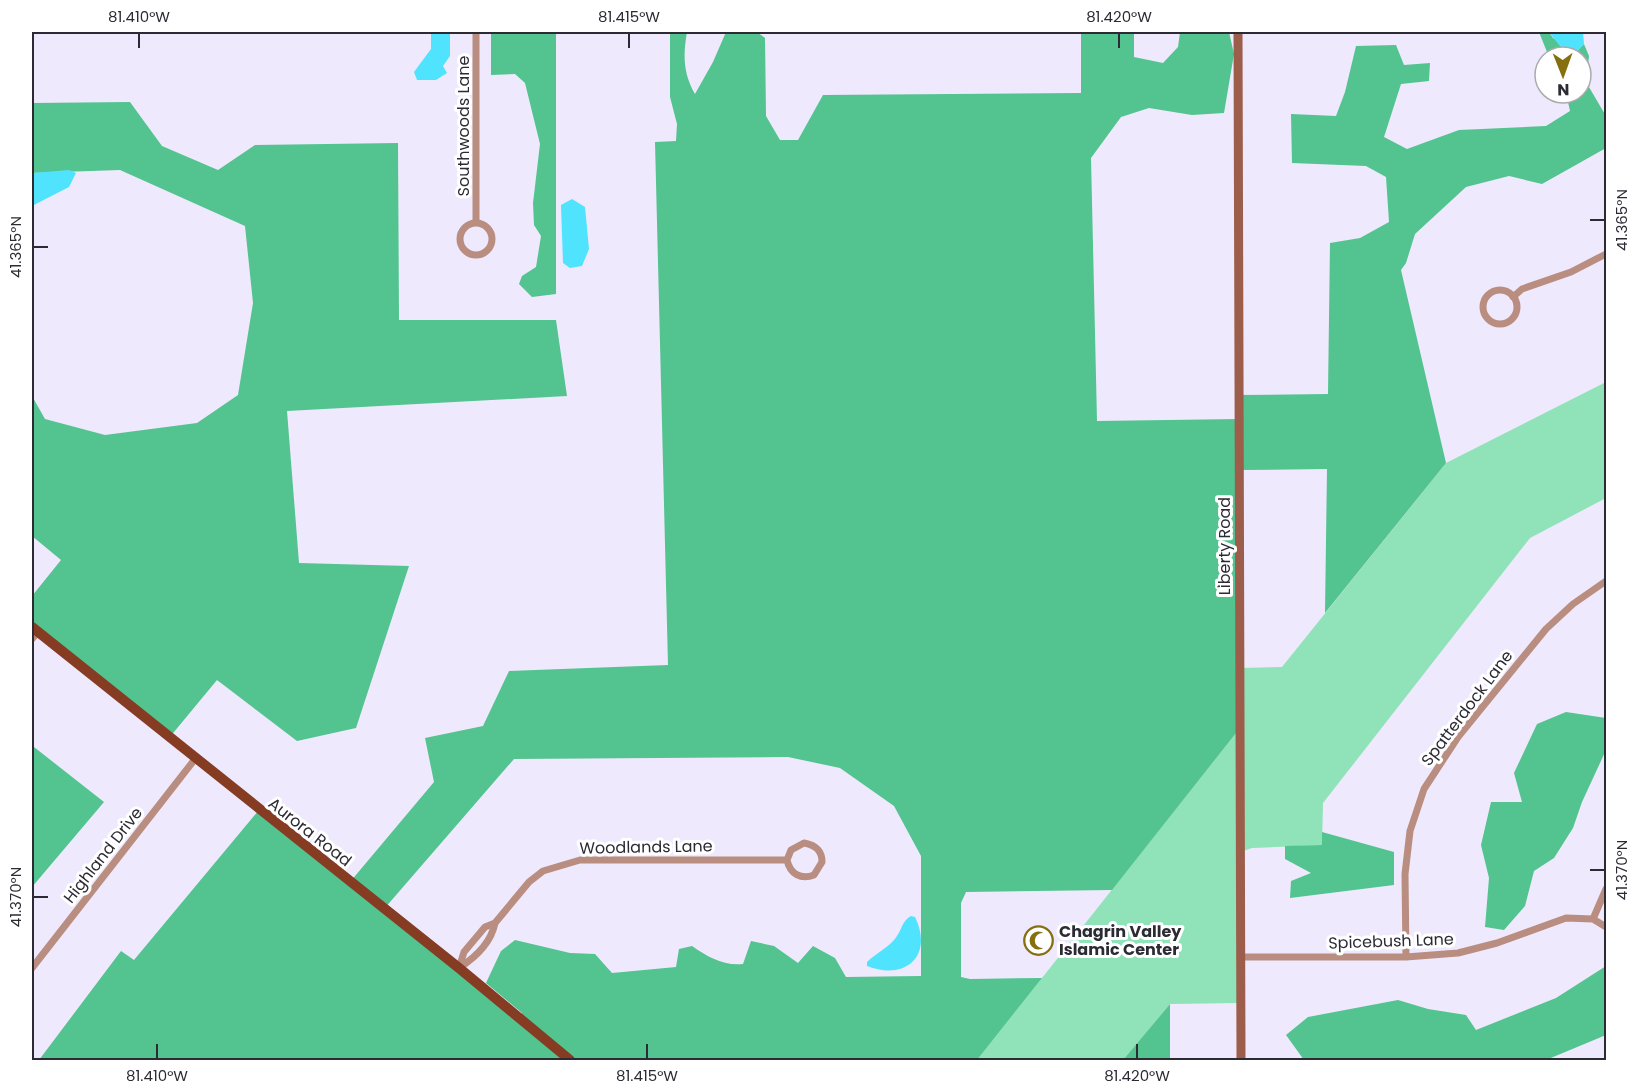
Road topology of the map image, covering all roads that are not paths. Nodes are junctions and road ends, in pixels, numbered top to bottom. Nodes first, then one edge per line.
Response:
1 (476, 32) edge
2 (1238, 32) edge
3 (476, 221) junction
4 (1606, 254) edge
5 (1514, 297) junction
6 (1606, 581) edge
7 (34, 633) edge
8 (195, 759) junction
9 (787, 860) junction
10 (1606, 889) edge
11 (1593, 919) junction
12 (495, 923) junction
13 (1606, 927) edge
14 (1240, 957) junction
15 (1406, 957) junction
16 (32, 968) edge
17 (459, 968) junction
18 (570, 1060) edge
19 (1241, 1060) edge

1 - 3 street, Southwoods Lane
2 - 14 street, Liberty Road
3 - 3 street, Southwoods Lane
4 - 5 street
5 - 5 street
6 - 15 street, Spatterdock Lane
7 - 8 main road, Aurora Road
8 - 16 street, Highland Drive
8 - 17 main road, Aurora Road
9 - 9 street
9 - 12 street, Woodlands Lane
10 - 11 street
11 - 13 street
11 - 15 street, Spicebush Lane
12 - 17 street, Woodlands Lane
12 - 17 street, Woodlands Lane
14 - 15 street, Spicebush Lane
14 - 19 street, Liberty Road
17 - 18 main road, Aurora Road

